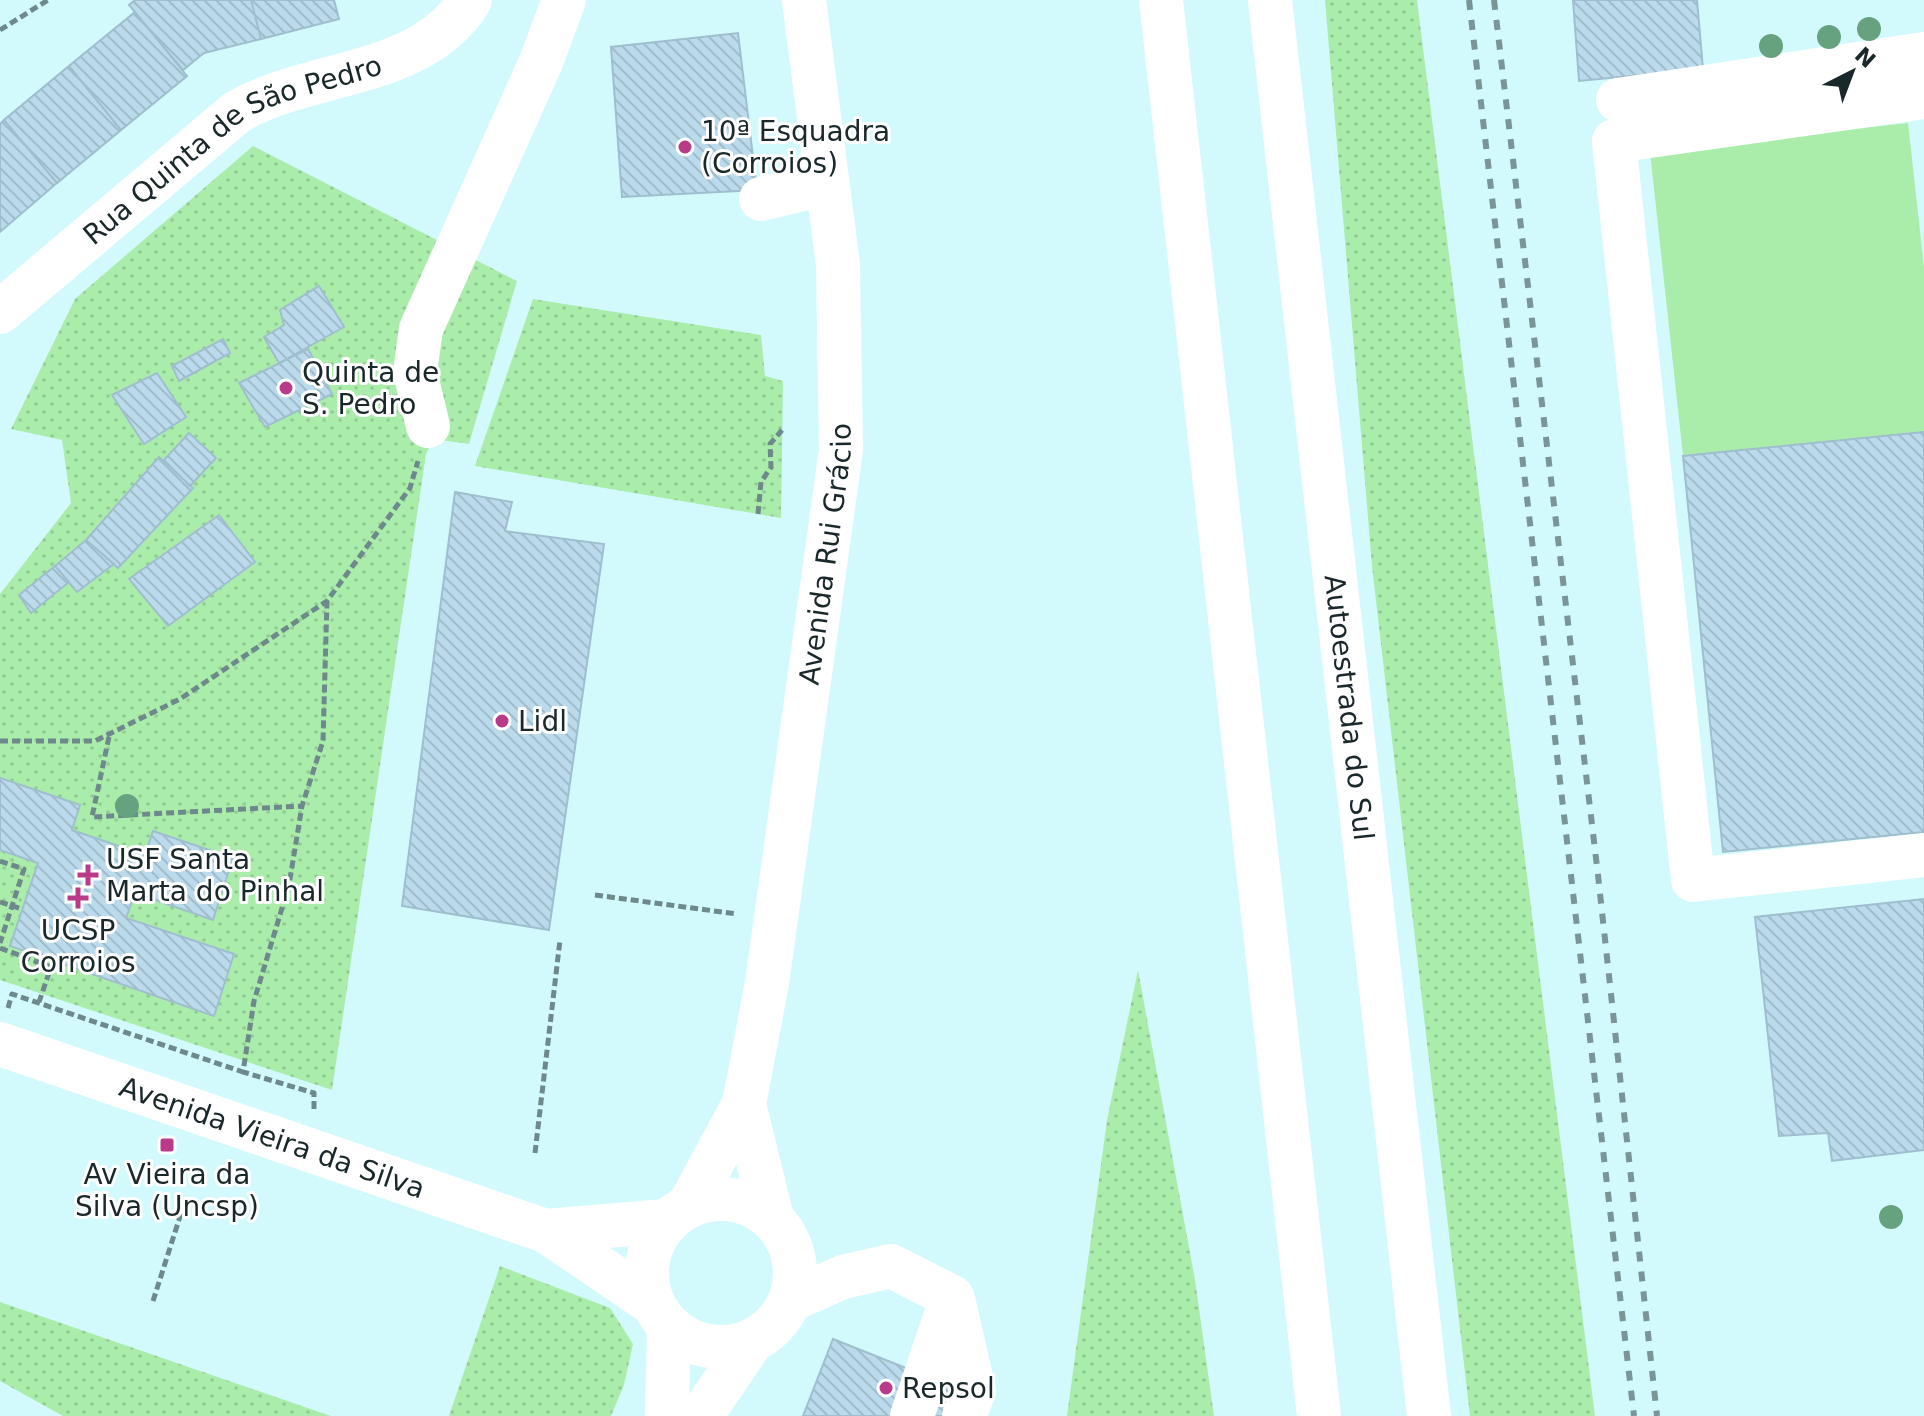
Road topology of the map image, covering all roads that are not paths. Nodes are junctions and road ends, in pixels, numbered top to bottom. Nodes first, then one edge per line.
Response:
1 (470, 0) edge
2 (564, 0) edge
3 (804, 0) edge
4 (1161, 0) edge
5 (1270, 0) edge
6 (1924, 54) edge
7 (1924, 97) edge
8 (1618, 100) dead end
9 (827, 183) junction
10 (761, 199) dead end
11 (0, 312) edge
12 (428, 426) road end
13 (1924, 855) edge
14 (0, 1044) edge
15 (744, 1104) junction
16 (678, 1212) junction
17 (772, 1218) junction
18 (546, 1231) junction
19 (952, 1297) junction
20 (791, 1300) junction
21 (661, 1315) junction
22 (752, 1341) junction
23 (693, 1415) edge
24 (912, 1416) edge
25 (964, 1416) edge
26 (1319, 1416) edge
27 (1429, 1416) edge

1 - 11 main road, Rua Quinta de São Pedro
2 - 12 main road
3 - 9 main road, Avenida Rui Grácio
4 - 26 main road
5 - 27 main road, Autoestrada do Sul
6 - 8 main road
7 - 13 main road
9 - 10 main road
9 - 15 main road, Avenida Rui Grácio
14 - 18 main road, Avenida Vieira da Silva
15 - 16 main road, Avenida Rui Grácio
15 - 17 main road, Avenida Rui Grácio
16 - 17 main road
16 - 18 main road, Avenida Vieira da Silva
16 - 21 main road
17 - 20 main road
18 - 21 main road, Avenida Vieira da Silva
19 - 20 main road
19 - 24 main road
19 - 25 main road
20 - 22 main road
21 - 22 main road
21 - 23 main road
22 - 23 main road

